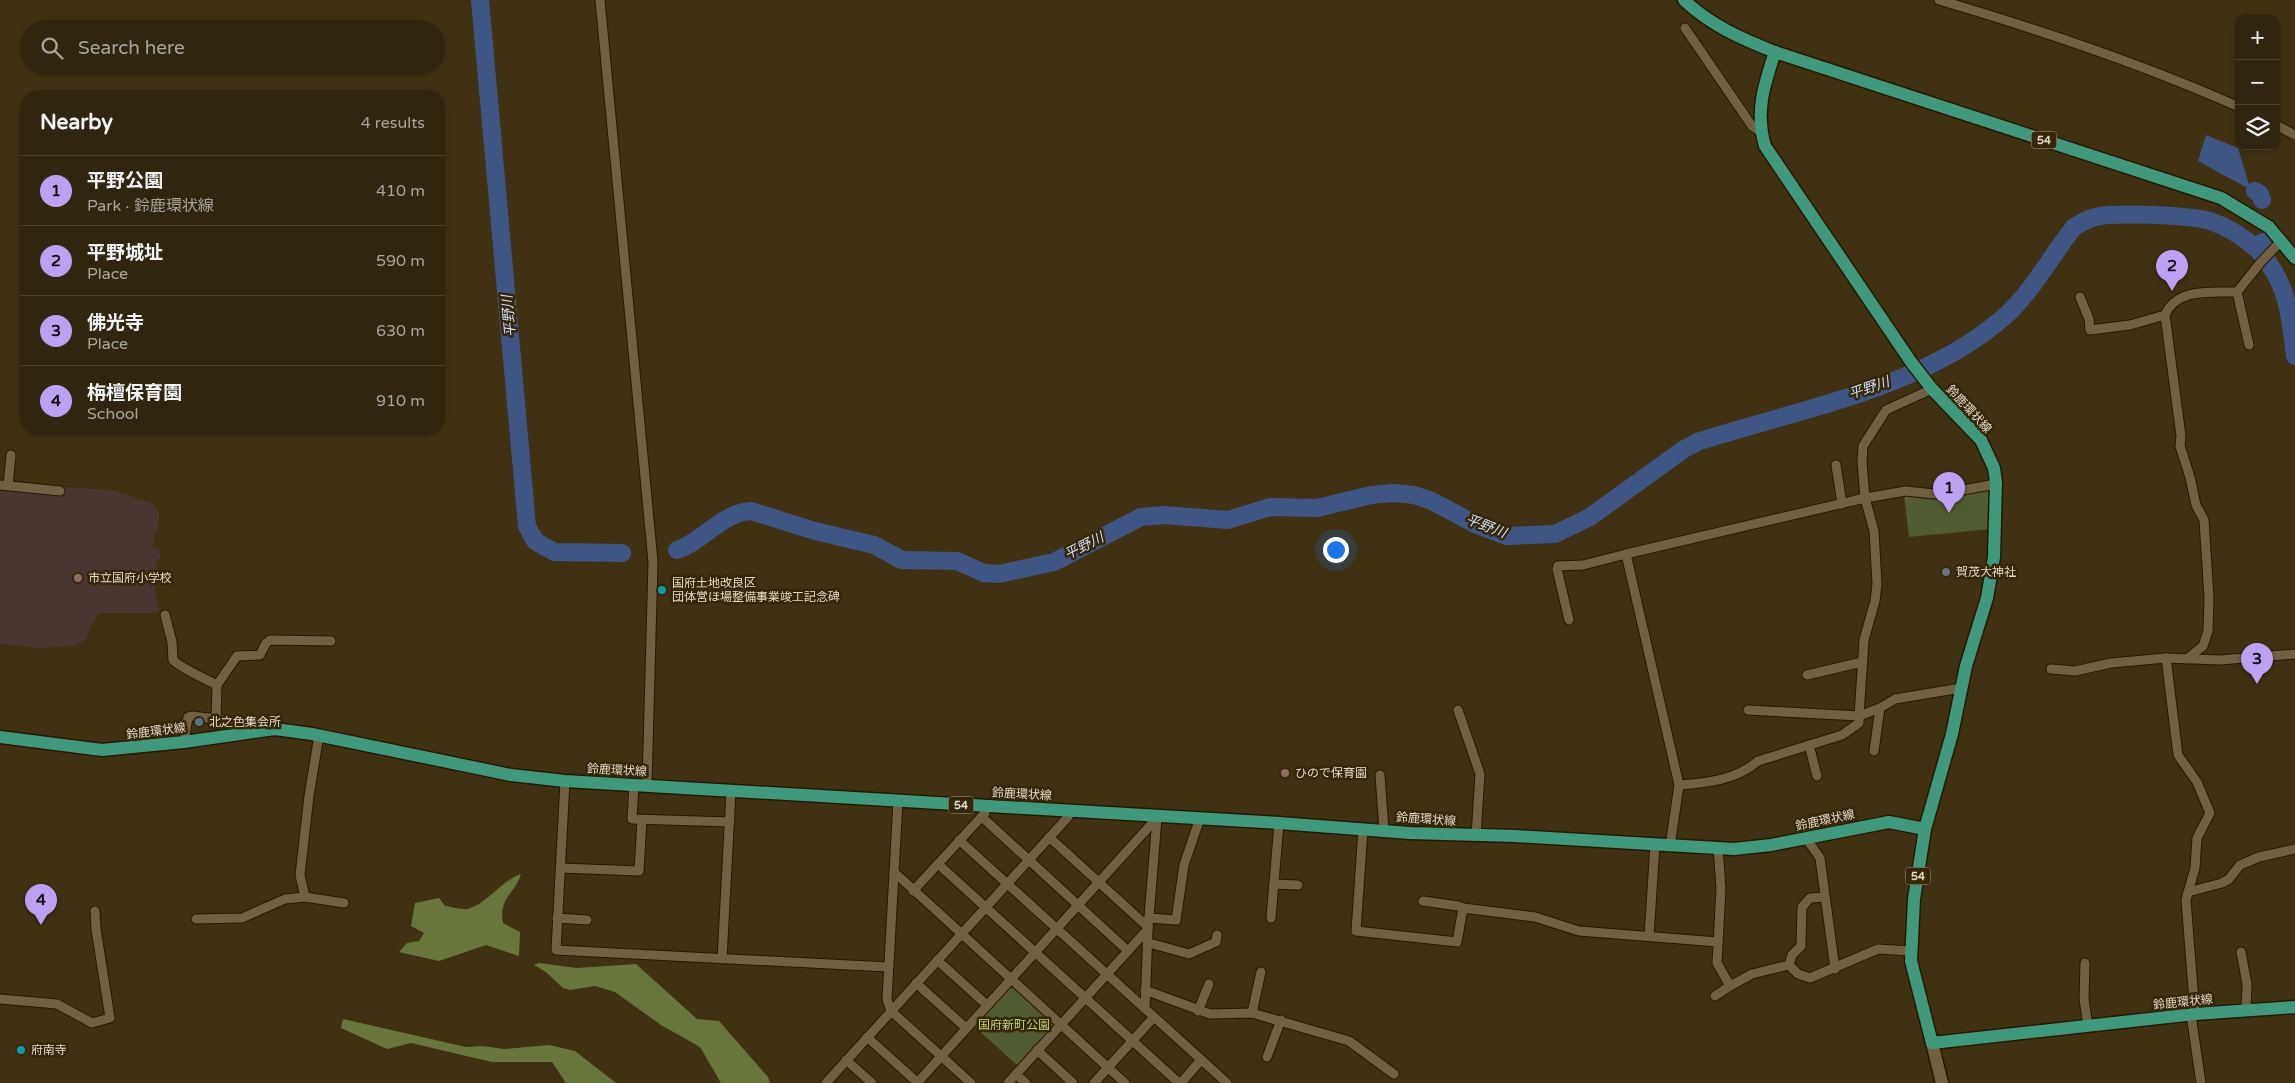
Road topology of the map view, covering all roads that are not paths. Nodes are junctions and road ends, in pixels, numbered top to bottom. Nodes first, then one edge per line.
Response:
1 (600, 0) edge
2 (1684, 0) edge
3 (1939, 0) edge
4 (1685, 28) dead end
5 (1775, 52) junction
6 (2235, 106) edge
7 (2280, 127) edge
8 (1761, 132) junction
9 (2295, 135) edge
10 (2282, 240) junction
11 (2295, 258) edge
12 (2237, 292) junction
13 (2080, 297) dead end
14 (2165, 315) junction
15 (2249, 345) dead end
16 (1932, 389) junction
17 (11, 454) dead end
18 (1836, 465) dead end
19 (1996, 484) junction
20 (4, 485) edge
21 (60, 491) dead end
22 (1865, 498) junction
23 (1842, 504) junction
24 (1626, 554) junction
25 (165, 615) dead end
26 (1569, 620) dead end
27 (331, 641) dead end
28 (2295, 654) edge
29 (2166, 658) junction
30 (2187, 659) junction
31 (1862, 662) junction
32 (2051, 669) dead end
33 (1807, 675) dead end
34 (217, 685) junction
35 (1961, 688) junction
36 (1880, 708) junction
37 (1458, 710) dead end
38 (1748, 710) dead end
39 (1859, 716) junction
40 (216, 718) junction
41 (275, 729) junction
42 (319, 735) junction
43 (0, 737) edge
44 (184, 742) junction
45 (1809, 745) junction
46 (1874, 751) dead end
47 (1380, 776) dead end
48 (1817, 776) dead end
49 (565, 782) junction
50 (634, 785) junction
51 (1679, 785) junction
52 (647, 786) junction
53 (731, 791) junction
54 (898, 801) junction
55 (985, 811) junction
56 (1071, 811) junction
57 (1157, 818) junction
58 (1200, 818) junction
59 (642, 820) junction
60 (730, 822) junction
61 (1279, 823) junction
62 (1363, 829) junction
63 (1925, 829) junction
64 (1384, 830) junction
65 (1476, 836) junction
66 (1049, 838) junction
67 (1806, 838) junction
68 (959, 840) junction
69 (1655, 845) junction
70 (1670, 846) junction
71 (1718, 848) junction
72 (2295, 848) edge
73 (1028, 860) junction
74 (938, 864) junction
75 (561, 868) junction
76 (894, 872) junction
77 (1007, 883) junction
78 (1098, 883) junction
79 (1274, 884) junction
80 (1298, 885) dead end
81 (913, 891) junction
82 (2188, 892) junction
83 (1825, 897) junction
84 (305, 898) junction
85 (1423, 901) dead end
86 (344, 902) dead end
87 (1078, 906) junction
88 (985, 907) junction
89 (1463, 908) junction
90 (95, 911) dead end
91 (557, 918) junction
92 (1271, 918) dead end
93 (196, 919) dead end
94 (587, 920) dead end
95 (1148, 925) junction
96 (1057, 929) junction
97 (960, 934) junction
98 (1217, 935) dead end
99 (1649, 936) junction
100 (1718, 942) junction
101 (1149, 943) junction
102 (1128, 951) junction
103 (1911, 951) junction
104 (1036, 952) junction
105 (2242, 952) dead end
106 (722, 959) junction
107 (937, 960) junction
108 (2085, 963) dead end
109 (1789, 964) junction
110 (888, 967) junction
111 (1835, 969) junction
112 (1261, 972) dead end
113 (1107, 974) junction
114 (1011, 980) junction
115 (916, 983) junction
116 (1209, 984) dead end
117 (1730, 986) junction
118 (1145, 990) junction
119 (1715, 996) dead end
120 (1086, 998) junction
121 (0, 999) edge
122 (987, 1005) junction
123 (2295, 1007) edge
124 (1145, 1009) junction
125 (1198, 1010) junction
126 (2246, 1010) junction
127 (891, 1011) junction
128 (1252, 1013) junction
129 (2193, 1015) junction
130 (1154, 1017) junction
131 (1281, 1020) junction
132 (1061, 1025) junction
133 (2088, 1026) junction
134 (966, 1028) junction
135 (867, 1037) junction
136 (1133, 1041) junction
137 (1932, 1042) junction
138 (1037, 1050) junction
139 (941, 1056) junction
140 (1267, 1057) dead end
141 (846, 1060) junction
142 (1201, 1060) junction
143 (1108, 1067) junction
144 (1016, 1074) junction
145 (1394, 1074) dead end
146 (826, 1083) edge
147 (872, 1083) edge
148 (917, 1083) edge
149 (971, 1083) edge
150 (1008, 1083) edge
151 (1026, 1083) edge
152 (1073, 1083) edge
153 (1094, 1083) edge
154 (1125, 1083) edge
155 (1180, 1083) edge
156 (1227, 1083) edge
157 (1942, 1083) edge
158 (2201, 1083) edge

1 - 52 street
2 - 5 main road, 54
3 - 6 street
4 - 8 street
5 - 8 main road, 鈴鹿環状線 / 54
5 - 10 main road, 54
7 - 9 street
8 - 16 main road, 鈴鹿環状線 / 54
10 - 11 main road, 54
10 - 12 street
12 - 14 street
12 - 15 street
13 - 14 street
14 - 30 street
16 - 19 main road, 鈴鹿環状線 / 54
16 - 22 street
17 - 20 street
18 - 23 street
19 - 22 street
19 - 35 main road, 鈴鹿環状線 / 54
20 - 21 street
22 - 23 street
22 - 31 street
23 - 24 street
24 - 26 street
24 - 51 street
25 - 34 street
27 - 34 street
28 - 30 street
29 - 30 street
29 - 32 street
29 - 82 street
31 - 33 street
31 - 39 street
34 - 40 street
35 - 36 street
35 - 63 main road, 鈴鹿環状線 / 54
36 - 39 street
36 - 46 street
37 - 65 street
38 - 39 street
39 - 45 street
40 - 41 street
40 - 44 street
41 - 42 main road, 鈴鹿環状線 / 54
41 - 44 main road, 鈴鹿環状線 / 54
42 - 49 main road, 鈴鹿環状線 / 54
42 - 84 street
43 - 44 main road, 鈴鹿環状線 / 54
45 - 48 street
45 - 51 street
47 - 64 street
49 - 50 main road, 鈴鹿環状線 / 54
49 - 75 street
50 - 52 main road, 鈴鹿環状線 / 54
50 - 59 street
51 - 70 street
52 - 53 main road, 鈴鹿環状線 / 54
53 - 54 main road, 鈴鹿環状線 / 54
53 - 60 street
54 - 55 main road, 鈴鹿環状線 / 54
54 - 76 street
55 - 56 main road, 鈴鹿環状線 / 54
55 - 68 street
55 - 73 street
56 - 57 main road, 鈴鹿環状線 / 54
56 - 66 street
57 - 58 main road, 鈴鹿環状線 / 54
57 - 78 street
57 - 95 street
58 - 61 main road, 鈴鹿環状線 / 54
58 - 95 street
59 - 60 street
59 - 75 street
60 - 106 street
61 - 62 main road, 鈴鹿環状線 / 54
61 - 79 street
62 - 64 main road, 鈴鹿環状線 / 54
62 - 89 street
63 - 67 main road, 鈴鹿環状線 / 54
63 - 103 main road, 鈴鹿環状線 / 54
64 - 65 main road, 鈴鹿環状線 / 54
65 - 69 main road, 鈴鹿環状線 / 54
66 - 73 street
66 - 78 street
67 - 71 main road, 鈴鹿環状線 / 54
67 - 83 street
68 - 74 street
68 - 77 street
69 - 70 main road, 鈴鹿環状線 / 54
69 - 99 street
70 - 71 main road, 鈴鹿環状線 / 54
71 - 100 street
72 - 82 street
73 - 77 street
73 - 87 street
74 - 81 street
74 - 88 street
75 - 91 street
76 - 81 street
76 - 110 street
77 - 88 street
77 - 96 street
78 - 87 street
78 - 95 street
79 - 80 street
79 - 92 street
81 - 97 street
82 - 129 street
83 - 109 street
83 - 111 street
84 - 86 street
84 - 93 street
85 - 89 street
87 - 96 street
87 - 102 street
88 - 97 street
88 - 104 street
89 - 99 street
90 - 121 street
91 - 94 street
91 - 106 street
95 - 101 street
95 - 102 street
96 - 104 street
96 - 113 street
97 - 107 street
97 - 114 street
98 - 101 street
99 - 100 street
100 - 117 street
101 - 118 street
102 - 113 street
103 - 111 street
103 - 137 main road, 鈴鹿環状線 / 54
104 - 114 street
104 - 120 street
105 - 126 street
106 - 110 street
107 - 115 street
107 - 122 street
108 - 133 street
109 - 111 street
109 - 117 street
110 - 127 street
112 - 128 street
113 - 120 street
113 - 124 street
114 - 122 street
114 - 132 street
115 - 127 street
115 - 134 street
116 - 125 street
117 - 119 street
118 - 124 street
118 - 125 street
120 - 132 street
120 - 136 street
122 - 134 street
123 - 126 main road, 鈴鹿環状線
124 - 130 street
125 - 128 street
126 - 129 main road, 鈴鹿環状線
127 - 135 street
127 - 139 street
128 - 131 street
129 - 133 main road, 鈴鹿環状線
129 - 158 street
130 - 136 street
130 - 142 street
131 - 140 street
131 - 145 street
132 - 138 street
132 - 143 street
133 - 137 main road, 鈴鹿環状線
134 - 139 street
135 - 141 street
135 - 148 street
136 - 143 street
136 - 155 street
137 - 157 street
138 - 144 street
138 - 152 street
139 - 148 street
139 - 149 street
141 - 146 street
141 - 147 street
142 - 155 street
142 - 156 street
143 - 153 street
143 - 154 street
144 - 150 street
144 - 151 street

